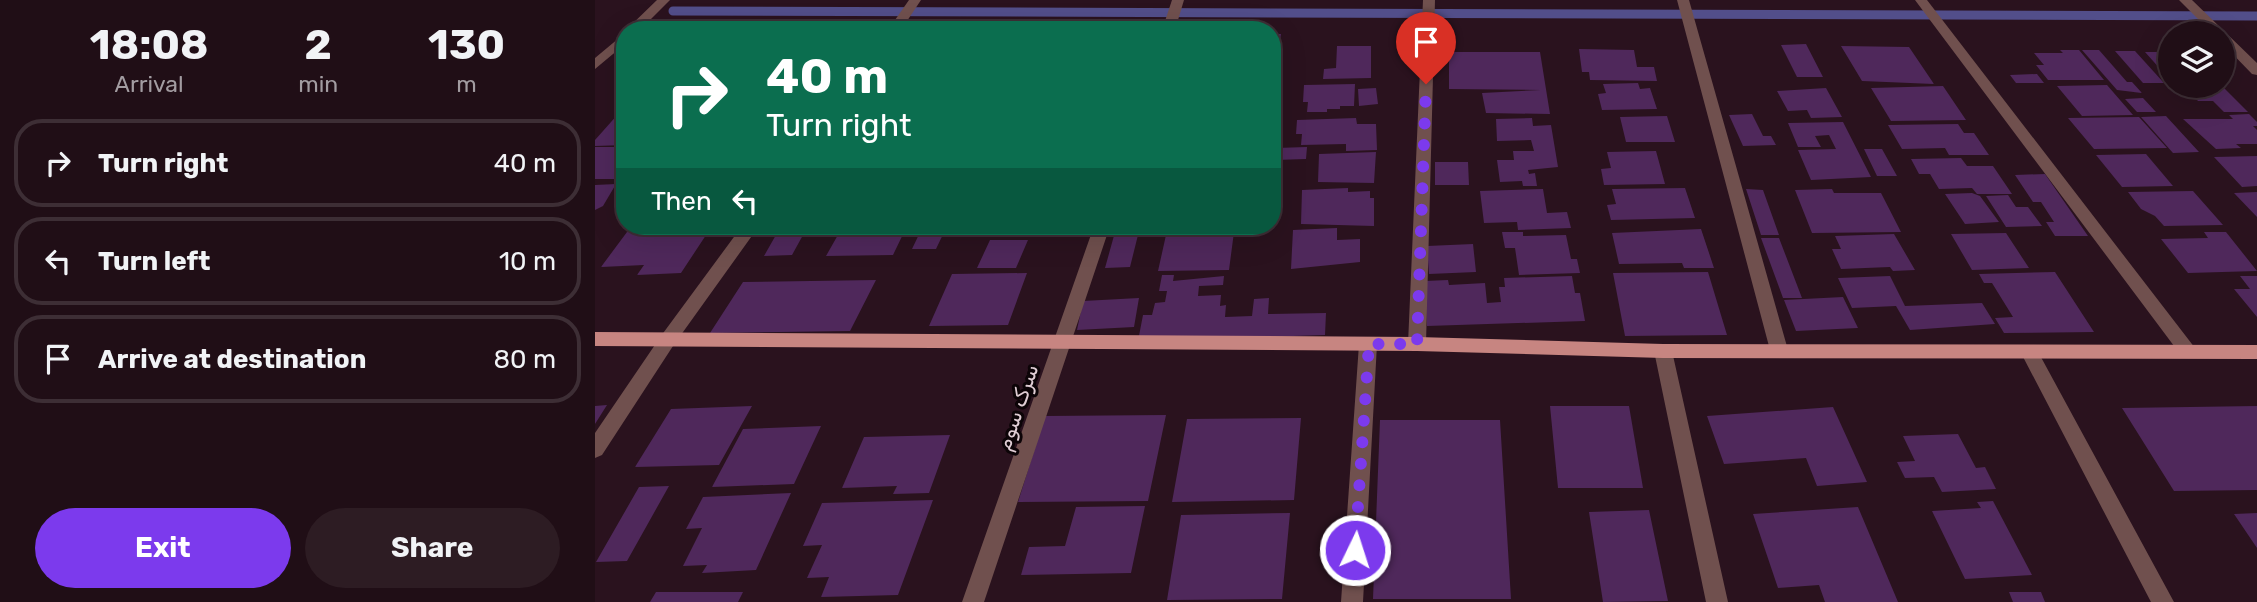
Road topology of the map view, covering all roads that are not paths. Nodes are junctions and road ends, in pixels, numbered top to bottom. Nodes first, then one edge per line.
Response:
1 (664, 0) edge
2 (915, 0) edge
3 (1178, 0) edge
4 (1429, 0) edge
5 (1683, 0) edge
6 (1921, 0) edge
7 (2185, 0) edge
8 (642, 21) edge
9 (900, 21) edge
10 (1171, 21) edge
11 (2207, 21) edge
12 (616, 45) edge
13 (2235, 49) edge
14 (595, 65) edge
15 (2257, 71) edge
16 (744, 235) edge
17 (1099, 235) edge
18 (595, 339) edge
19 (667, 341) junction
20 (1063, 343) junction
21 (1369, 344) junction
22 (1417, 344) junction
23 (1779, 350) junction
24 (1663, 351) junction
25 (2257, 352) edge
26 (2031, 353) junction
27 (2189, 353) junction
28 (595, 449) edge
29 (973, 602) edge
30 (1352, 602) edge
31 (1717, 602) edge
32 (2163, 602) edge

1 - 8 street
2 - 9 street
3 - 10 street
4 - 22 street
5 - 23 street
6 - 27 street
7 - 11 street
12 - 14 street
13 - 15 street
16 - 19 street
17 - 20 street, سرک سوم
18 - 19 main road
19 - 20 main road
19 - 28 street
20 - 21 main road
20 - 29 street, سرک سوم
21 - 22 main road
21 - 30 street
22 - 24 main road
23 - 24 main road
23 - 26 main road
24 - 31 street
25 - 27 main road
26 - 27 main road
26 - 32 street

